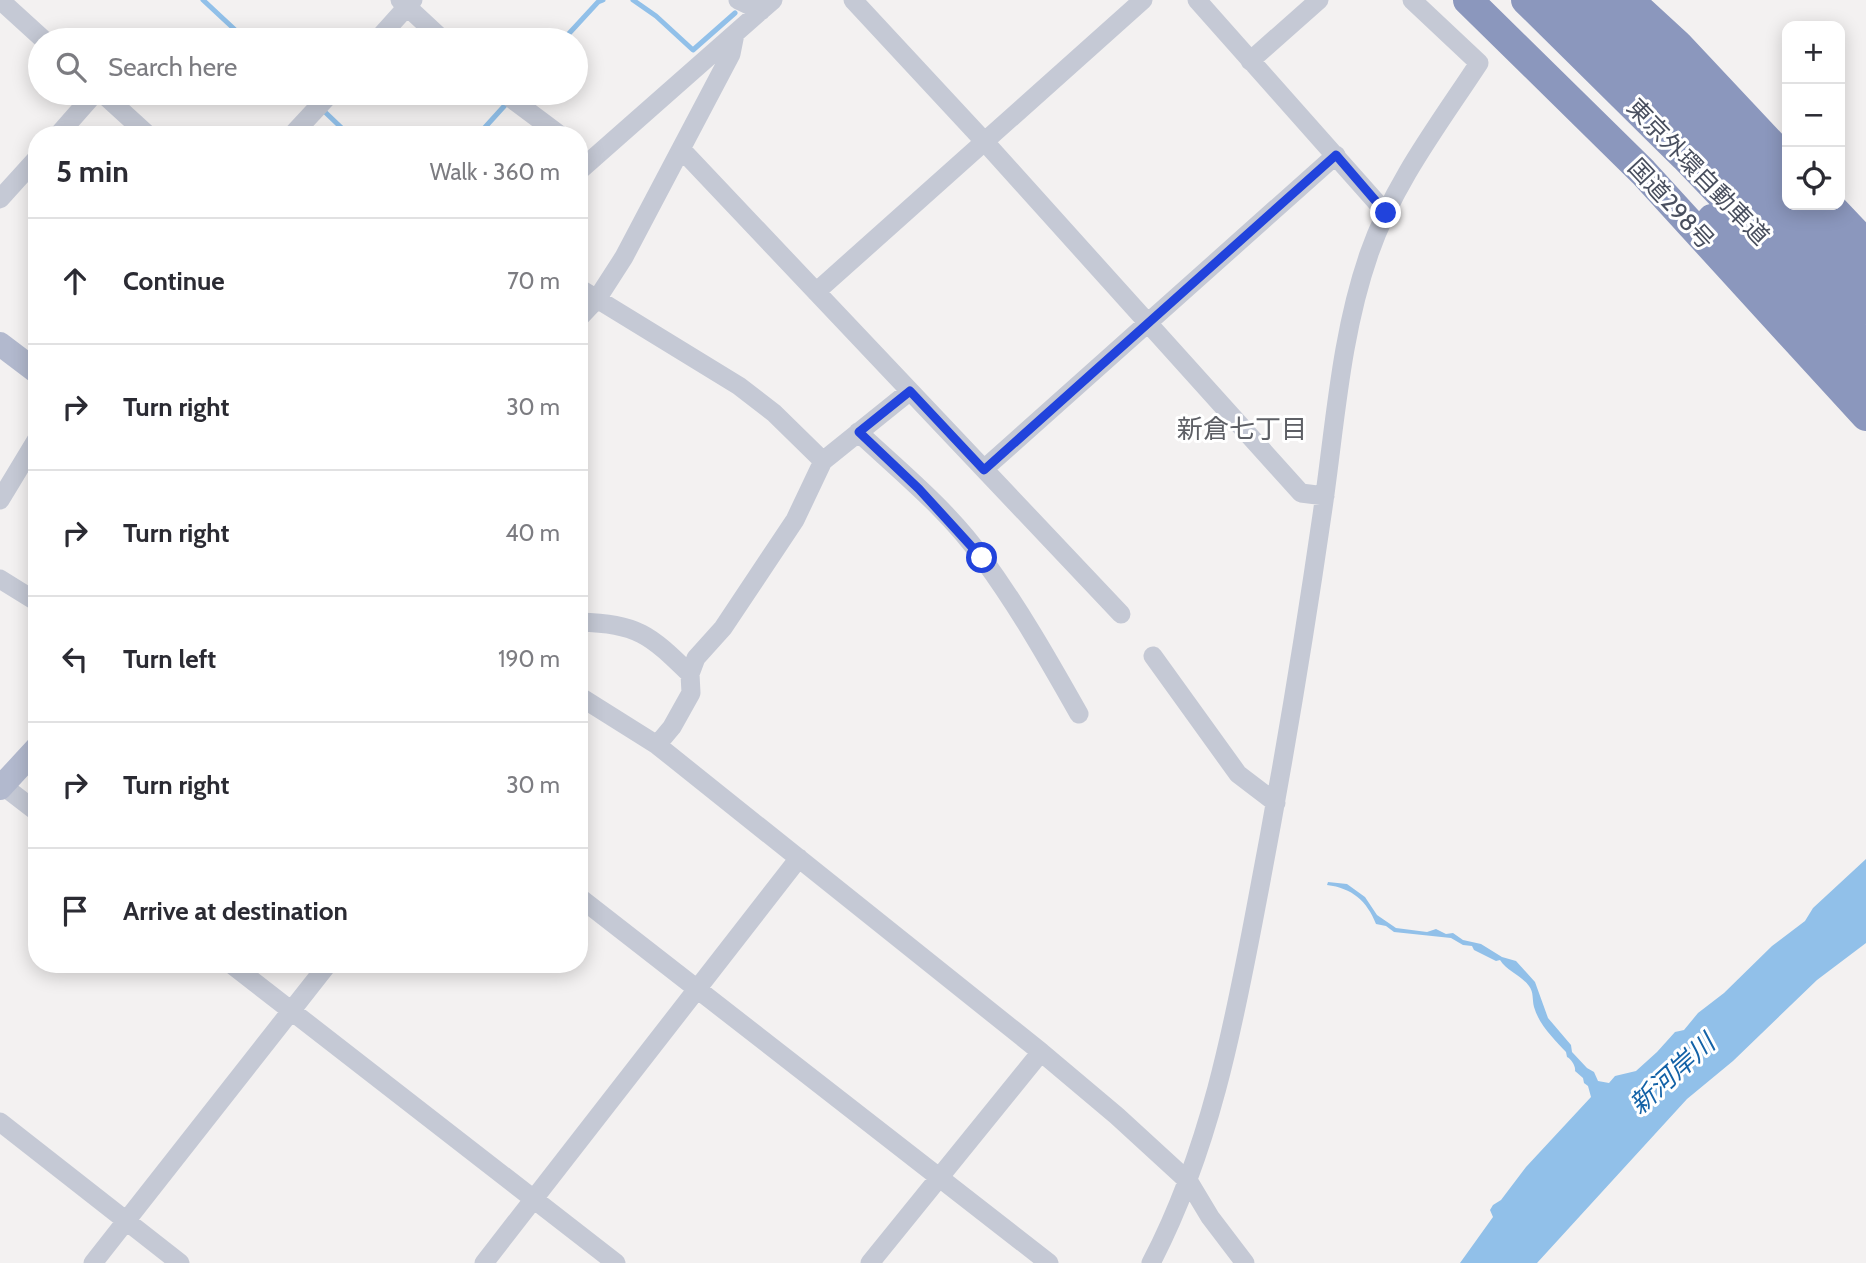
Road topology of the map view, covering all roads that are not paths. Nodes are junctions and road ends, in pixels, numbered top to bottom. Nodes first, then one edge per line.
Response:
1 (738, 0) edge
2 (853, 0) edge
3 (1143, 0) edge
4 (1197, 0) edge
5 (1319, 0) edge
6 (1412, 0) edge
7 (1468, 0) edge
8 (1485, 0) edge
9 (1526, 0) edge
10 (1562, 0) edge
11 (0, 1) edge
12 (407, 2) edge
13 (1611, 3) edge
14 (767, 5) edge
15 (30, 28) edge
16 (386, 28) edge
17 (432, 28) edge
18 (735, 34) junction
19 (1251, 61) junction
20 (84, 105) edge
21 (115, 105) edge
22 (320, 105) edge
23 (520, 105) edge
24 (66, 126) edge
25 (138, 126) edge
26 (300, 126) edge
27 (548, 126) edge
28 (984, 141) junction
29 (681, 149) junction
30 (1336, 155) junction
31 (1782, 156) edge
32 (588, 157) edge
33 (28, 168) edge
34 (1782, 187) edge
35 (0, 199) edge
36 (1805, 210) edge
37 (1834, 210) edge
38 (1386, 213) junction
39 (1866, 244) edge
40 (1866, 275) edge
41 (816, 292) junction
42 (588, 294) edge
43 (597, 299) junction
44 (588, 308) edge
45 (1866, 309) edge
46 (1149, 323) junction
47 (0, 344) edge
48 (1866, 346) edge
49 (28, 365) edge
50 (1866, 379) edge
51 (910, 391) junction
52 (1866, 416) edge
53 (859, 432) junction
54 (28, 454) edge
55 (823, 461) junction
56 (984, 470) junction
57 (1325, 496) junction
58 (0, 500) edge
59 (0, 579) edge
60 (28, 596) edge
61 (1121, 614) dead end
62 (588, 622) edge
63 (1153, 656) dead end
64 (690, 674) junction
65 (588, 702) edge
66 (1079, 714) dead end
67 (657, 745) junction
68 (28, 758) edge
69 (1, 786) edge
70 (1276, 803) junction
71 (28, 806) edge
72 (799, 858) junction
73 (588, 904) edge
74 (242, 973) edge
75 (321, 973) edge
76 (698, 990) junction
77 (292, 1012) junction
78 (1041, 1052) junction
79 (0, 1122) edge
80 (939, 1178) junction
81 (1189, 1182) junction
82 (534, 1199) junction
83 (126, 1221) junction
84 (93, 1263) edge
85 (180, 1263) edge
86 (484, 1263) edge
87 (616, 1263) edge
88 (870, 1263) edge
89 (1049, 1263) edge
90 (1151, 1263) edge
91 (1245, 1263) edge

1 - 14 street
2 - 28 street
3 - 28 street
4 - 19 street
5 - 19 street
6 - 38 street
7 - 52 highway, 国道298号
8 - 50 highway
9 - 48 highway, 東京外環自動車道
10 - 45 highway, 東京外環自動車道
11 - 15 street
12 - 16 street
12 - 17 street
13 - 31 highway
13 - 34 highway
14 - 18 street
18 - 29 street
18 - 32 street
19 - 30 street
20 - 24 street
21 - 25 street
22 - 26 street
23 - 27 street
28 - 41 street
28 - 46 street
29 - 41 street
29 - 43 street
30 - 38 street
30 - 46 street
33 - 35 street
36 - 40 highway
37 - 39 highway
38 - 57 street
41 - 51 street
42 - 43 street
43 - 44 street
43 - 55 street
46 - 56 street
46 - 57 street
47 - 49 main road
51 - 53 street
51 - 56 street
53 - 55 street
53 - 66 street
54 - 58 street
55 - 64 street
56 - 61 street
57 - 70 street
59 - 60 street
62 - 64 street
63 - 70 street
64 - 67 street
65 - 67 street
67 - 72 street
68 - 69 main road
69 - 71 street
70 - 81 street
72 - 76 street
72 - 78 street
73 - 76 street
74 - 77 street
75 - 77 street
76 - 80 street
76 - 82 street
77 - 82 street
77 - 83 street
78 - 80 street
78 - 81 street
79 - 83 street
80 - 88 street
80 - 89 street
81 - 90 street
81 - 91 street
82 - 86 street
82 - 87 street
83 - 84 street
83 - 85 street

